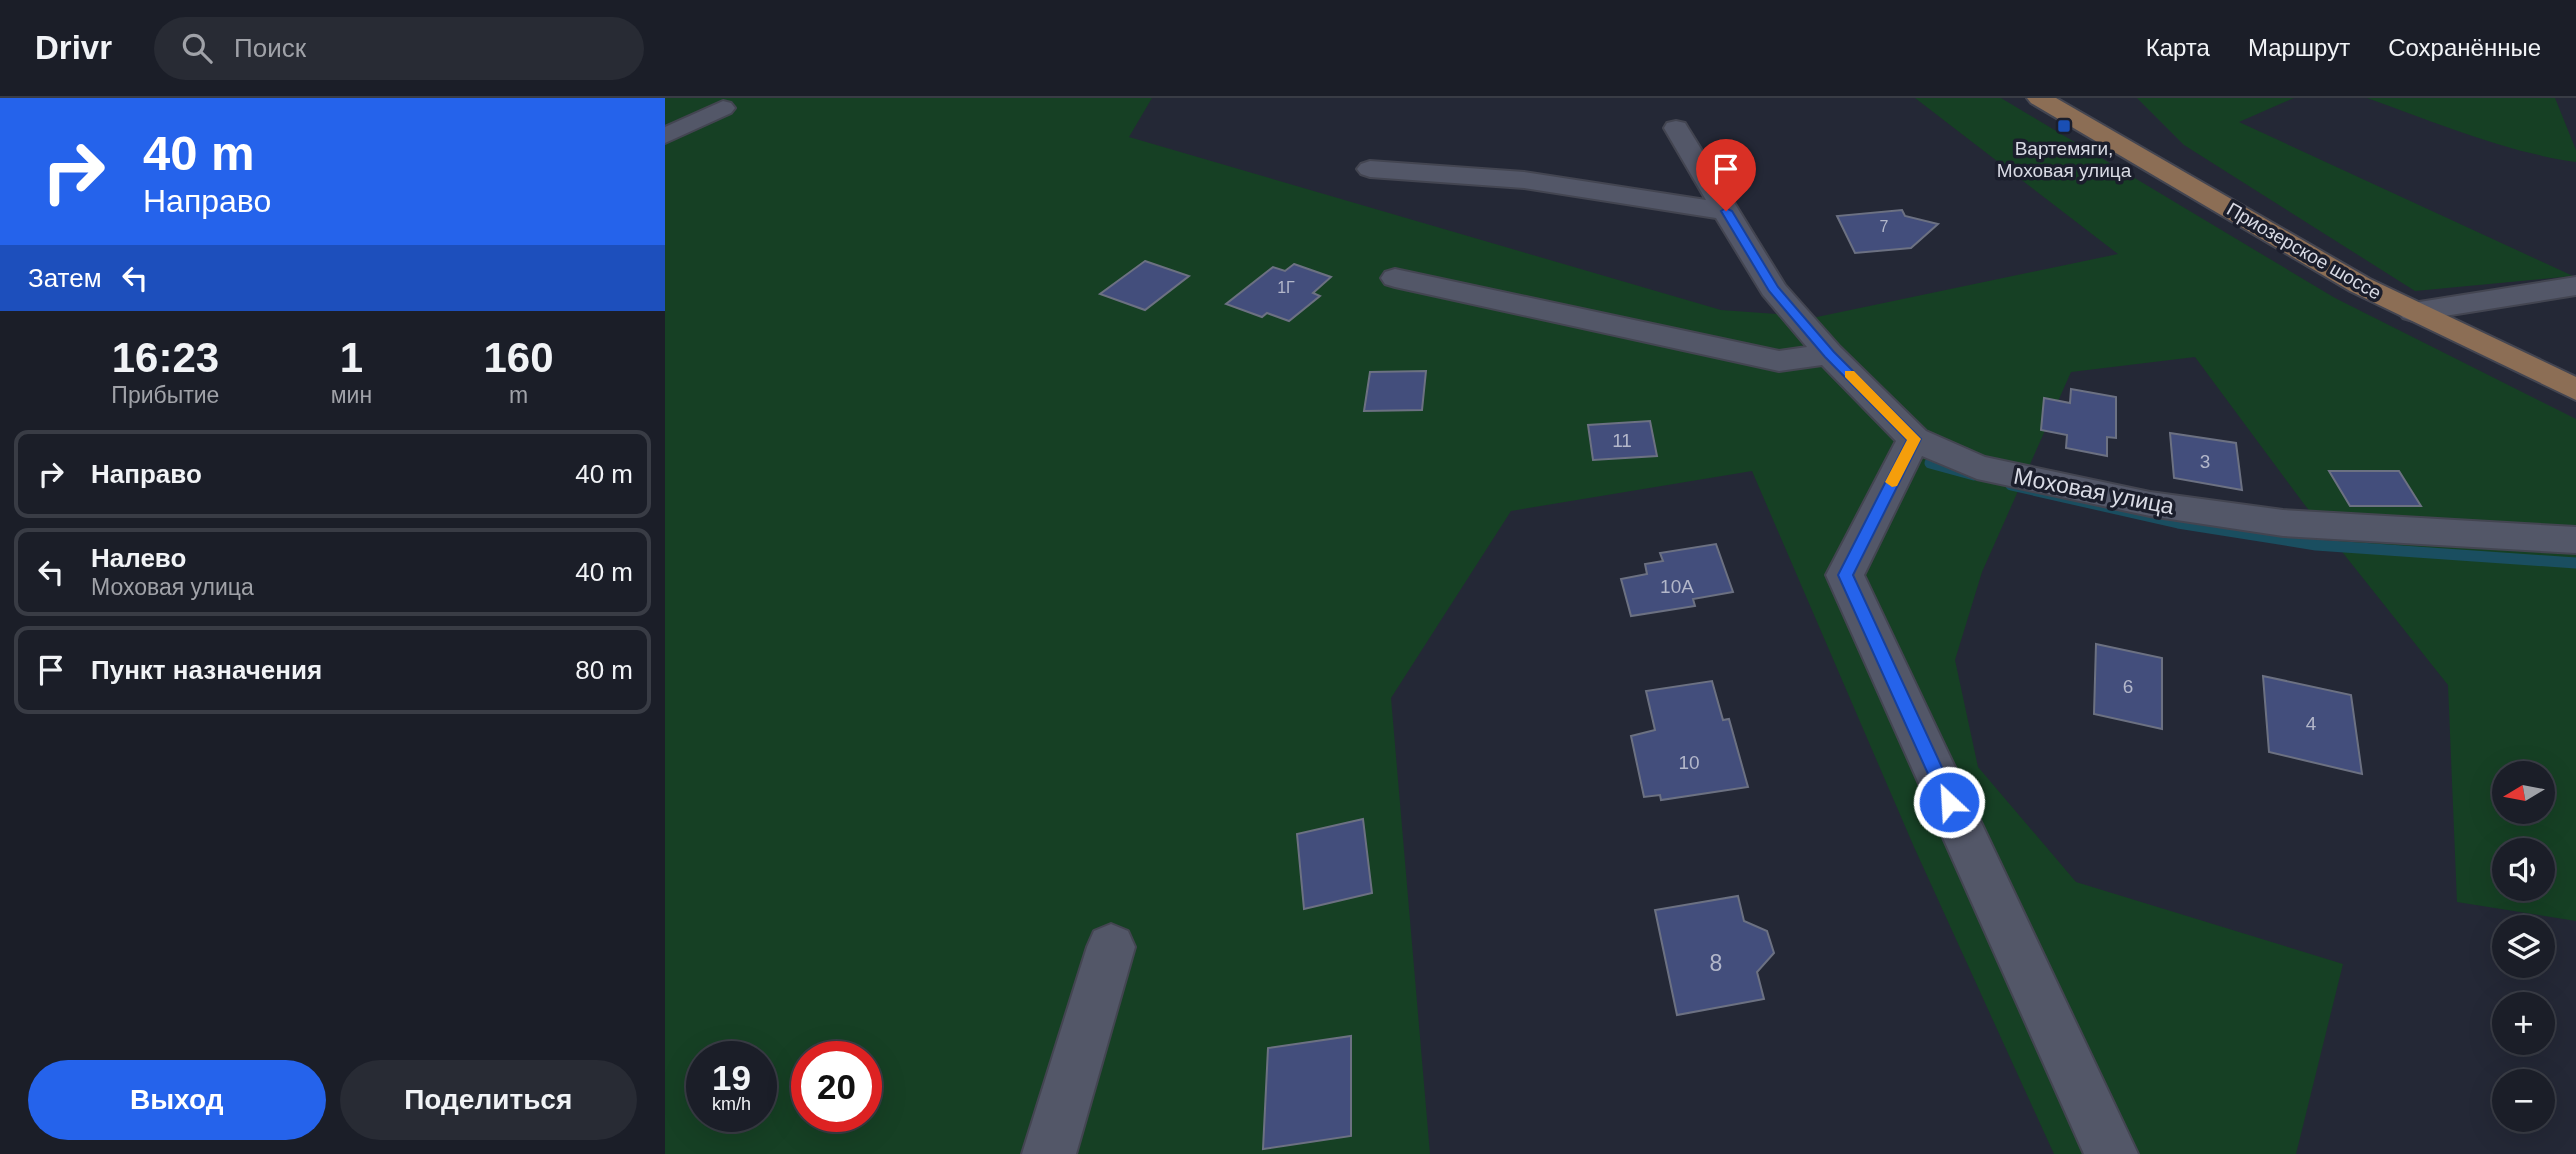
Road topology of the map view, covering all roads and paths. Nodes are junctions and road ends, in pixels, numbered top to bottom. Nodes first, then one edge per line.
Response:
1 (2039, 98) edge
2 (723, 108) dead end
3 (1676, 128) dead end
4 (665, 136) edge
5 (1370, 169) dead end
6 (1726, 211) junction
7 (1395, 278) dead end
8 (2576, 286) edge
9 (2413, 312) junction
10 (1829, 354) junction
11 (2576, 390) edge
12 (1914, 439) junction
13 (2576, 540) edge
14 (1111, 947) dead end
15 (1049, 1154) edge
16 (2111, 1154) edge

1 - 9 main road, Приозерское шоссе
2 - 4 street
3 - 6 street, Моховая улица
5 - 6 street
6 - 10 street, Моховая улица
7 - 10 street
8 - 9 street
9 - 11 main road, Приозерское шоссе
10 - 12 street, Моховая улица
12 - 13 street, Моховая улица
12 - 16 street
14 - 15 street

